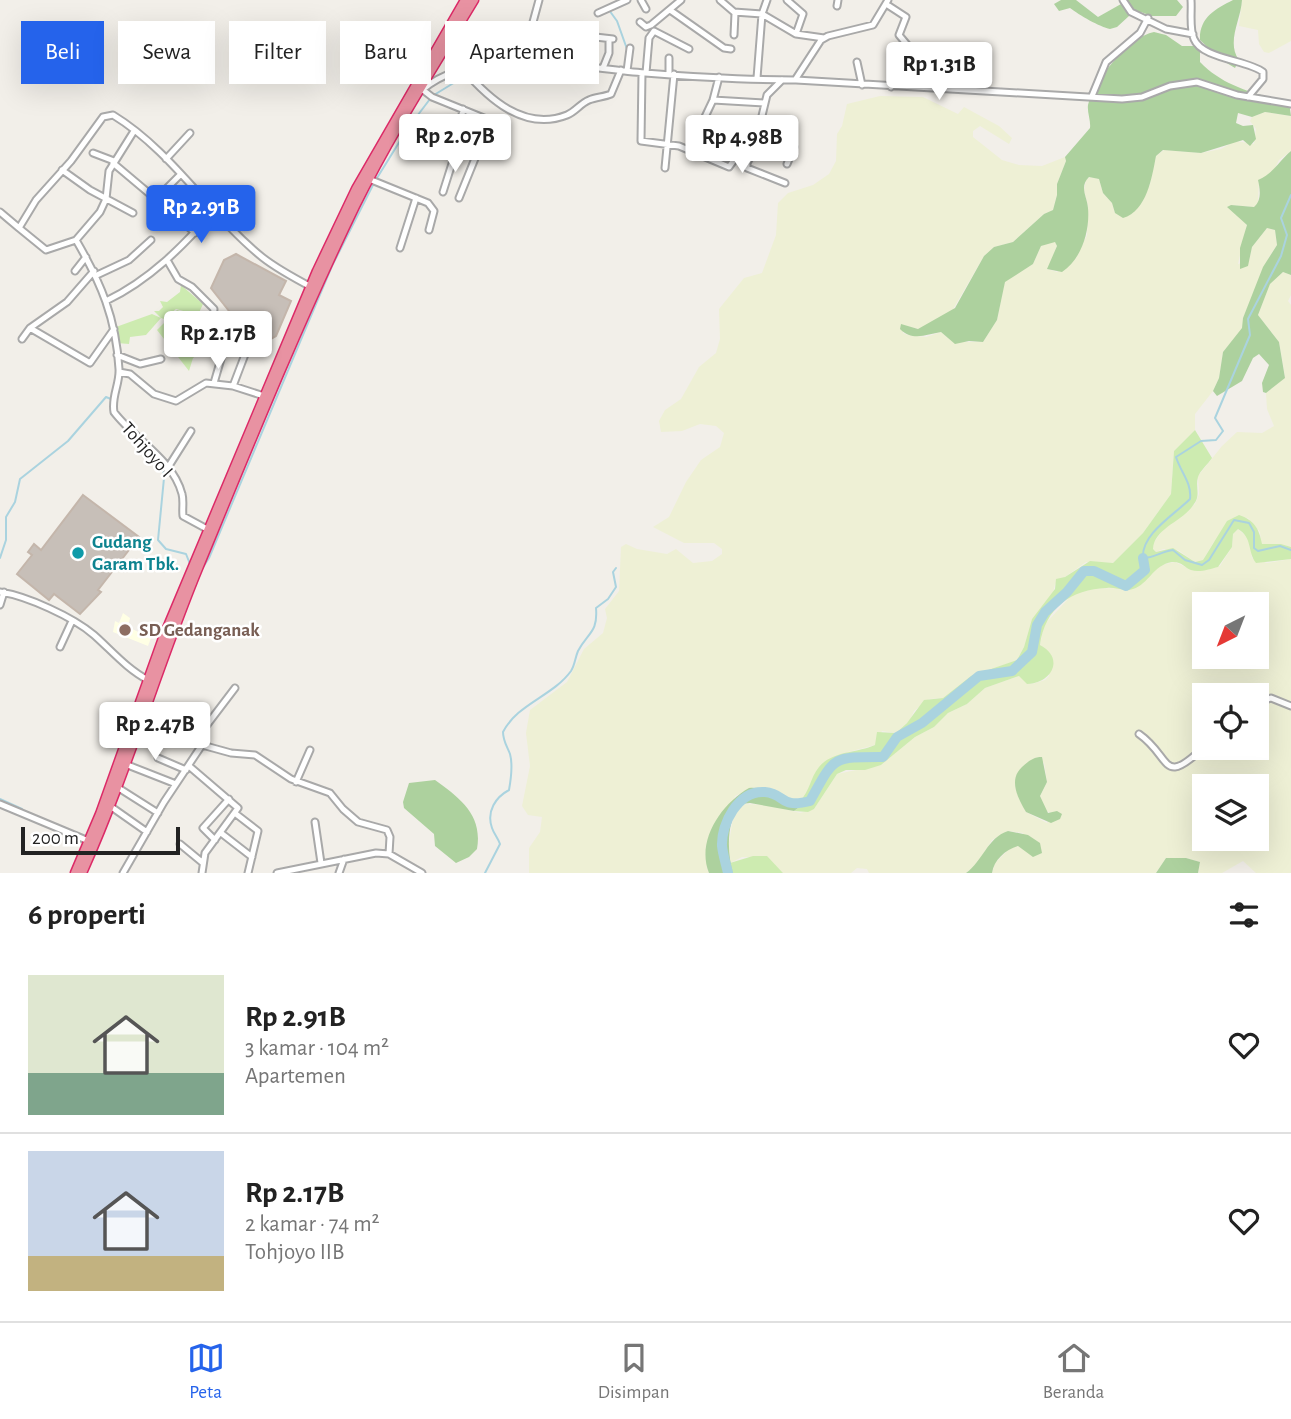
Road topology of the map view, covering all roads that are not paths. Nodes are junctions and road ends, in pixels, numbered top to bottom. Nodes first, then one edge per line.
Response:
1 (465, 0) edge
2 (474, 0) edge
3 (539, 0) edge
4 (627, 0) edge
5 (641, 0) edge
6 (681, 0) edge
7 (720, 0) edge
8 (767, 0) edge
9 (786, 0) edge
10 (1123, 0) edge
11 (1191, 0) edge
12 (887, 2) edge
13 (646, 9) dead end
14 (670, 10) junction
15 (598, 13) dead end
16 (736, 13) junction
17 (762, 15) junction
18 (1148, 19) junction
19 (533, 21) edge
20 (640, 22) dead end
21 (796, 34) junction
22 (1193, 34) junction
23 (734, 36) dead end
24 (599, 38) edge
25 (824, 38) junction
26 (630, 48) dead end
27 (689, 49) dead end
28 (731, 49) dead end
29 (669, 58) dead end
30 (857, 62) dead end
31 (599, 68) edge
32 (603, 68) junction
33 (624, 70) junction
34 (644, 73) junction
35 (671, 74) junction
36 (719, 77) junction
37 (757, 78) junction
38 (445, 79) edge
39 (782, 80) junction
40 (796, 80) junction
41 (475, 84) edge
42 (862, 85) junction
43 (891, 87) junction
44 (420, 92) junction
45 (1093, 96) junction
46 (1248, 97) junction
47 (713, 100) junction
48 (765, 103) junction
49 (1291, 104) edge
50 (464, 109) junction
51 (506, 127) dead end
52 (756, 130) junction
53 (134, 131) junction
54 (190, 133) dead end
55 (669, 145) junction
56 (455, 147) junction
57 (93, 153) dead end
58 (166, 159) junction
59 (114, 162) junction
60 (787, 164) dead end
61 (665, 168) dead end
62 (62, 170) junction
63 (181, 174) junction
64 (369, 179) junction
65 (785, 183) dead end
66 (443, 192) dead end
67 (162, 193) dead end
68 (151, 195) dead end
69 (416, 198) junction
70 (459, 198) dead end
71 (106, 200) junction
72 (165, 206) dead end
73 (215, 210) junction
74 (0, 212) edge
75 (133, 213) dead end
76 (19, 228) junction
77 (429, 230) dead end
78 (195, 233) junction
79 (76, 240) junction
80 (151, 240) dead end
81 (400, 247) dead end
82 (86, 257) junction
83 (167, 260) junction
84 (75, 271) dead end
85 (96, 273) junction
86 (313, 288) junction
87 (106, 300) junction
88 (30, 328) junction
89 (114, 329) junction
90 (22, 339) dead end
91 (249, 344) dead end
92 (117, 355) junction
93 (161, 359) dead end
94 (119, 372) junction
95 (214, 383) junction
96 (233, 386) junction
97 (264, 396) junction
98 (191, 431) dead end
99 (248, 440) junction
100 (167, 469) junction
101 (207, 529) junction
102 (206, 541) junction
103 (2, 592) edge
104 (0, 605) edge
105 (72, 621) junction
106 (60, 647) dead end
107 (151, 681) junction
108 (235, 688) dead end
109 (1269, 699) edge
110 (1291, 706) edge
111 (140, 719) junction
112 (1139, 734) dead end
113 (194, 741) junction
114 (202, 745) junction
115 (310, 750) dead end
116 (158, 758) dead end
117 (1192, 758) edge
118 (125, 764) junction
119 (188, 768) junction
120 (296, 782) junction
121 (176, 784) junction
122 (117, 787) junction
123 (229, 799) junction
124 (0, 804) edge
125 (110, 806) junction
126 (158, 813) junction
127 (236, 814) junction
128 (315, 822) dead end
129 (147, 832) junction
130 (221, 833) junction
131 (215, 840) junction
132 (92, 843) junction
133 (180, 844) dead end
134 (389, 854) junction
135 (252, 857) junction
136 (344, 859) junction
137 (203, 863) junction
138 (321, 863) junction
139 (75, 873) edge
140 (82, 873) edge
141 (123, 873) edge
142 (202, 873) edge
143 (248, 873) edge
144 (277, 873) edge
145 (339, 873) edge
146 (422, 873) edge

1 - 86 highway
2 - 44 highway
3 - 19 street
4 - 15 street
5 - 13 street
6 - 14 street
7 - 16 street
8 - 17 street
9 - 21 street
10 - 18 street
11 - 22 street
12 - 25 street
12 - 43 street
14 - 20 street
14 - 28 street
16 - 17 street
16 - 23 street
17 - 21 street
17 - 37 street
18 - 22 street
18 - 45 street
21 - 25 street
22 - 46 street
24 - 32 street
25 - 40 street
26 - 33 street
27 - 34 street
29 - 35 street
30 - 42 street
31 - 32 street
32 - 33 street
33 - 34 street
33 - 41 street
34 - 35 street
34 - 55 street
35 - 36 street
35 - 55 street
36 - 37 street
36 - 47 street
37 - 39 street
38 - 44 street
39 - 40 street
39 - 48 street
40 - 42 street
42 - 43 street
43 - 45 street
44 - 50 street
44 - 64 highway
45 - 46 street
46 - 49 street
47 - 48 street
47 - 52 street
48 - 52 street
50 - 51 street
50 - 56 street
52 - 55 street
52 - 60 street
52 - 65 street
53 - 58 street
53 - 59 street
53 - 62 street
54 - 58 street
55 - 61 street
56 - 66 street
56 - 70 street
57 - 59 street
58 - 63 street
59 - 68 street
59 - 71 street
62 - 71 street
62 - 76 street
63 - 67 street
63 - 73 street
64 - 69 street
64 - 86 highway
69 - 77 street
69 - 81 street
71 - 75 street
71 - 79 street
72 - 78 street
73 - 78 street
73 - 86 street
74 - 76 street
76 - 79 street
78 - 83 street
79 - 82 street, Tohjoyo I
80 - 85 street
82 - 84 street
82 - 85 street, Tohjoyo I
83 - 87 street
83 - 95 street
85 - 87 street, Tohjoyo I
85 - 88 street
86 - 97 highway
86 - 99 highway
87 - 89 street, Tohjoyo I
88 - 89 street
88 - 90 street
89 - 92 street, Tohjoyo I
91 - 96 street
92 - 93 street
92 - 94 street, Tohjoyo I
94 - 95 street
94 - 100 street, Tohjoyo I
95 - 96 street
96 - 97 street
97 - 99 highway
98 - 100 street
99 - 101 highway
99 - 102 highway
100 - 101 street, Tohjoyo I
101 - 102 highway
102 - 107 highway
103 - 104 street
103 - 105 street
105 - 106 street
105 - 107 street
107 - 111 highway
107 - 132 highway
108 - 113 street
109 - 110 street
111 - 113 street
111 - 118 highway
112 - 117 street
113 - 114 street
114 - 119 street
114 - 120 street
115 - 120 street
116 - 119 street
118 - 121 street
118 - 122 highway
119 - 121 street
119 - 123 street
120 - 134 street
121 - 126 street
122 - 125 highway
122 - 126 street
123 - 127 street
123 - 131 street
124 - 132 street
125 - 129 street
125 - 132 highway
126 - 129 street
127 - 130 street
127 - 135 street
128 - 138 street
129 - 141 street
130 - 131 street
130 - 135 street
131 - 137 street
132 - 139 highway
132 - 140 highway
133 - 137 street
134 - 136 street
134 - 146 street
135 - 143 street
136 - 138 street
136 - 145 street
137 - 142 street
138 - 144 street

